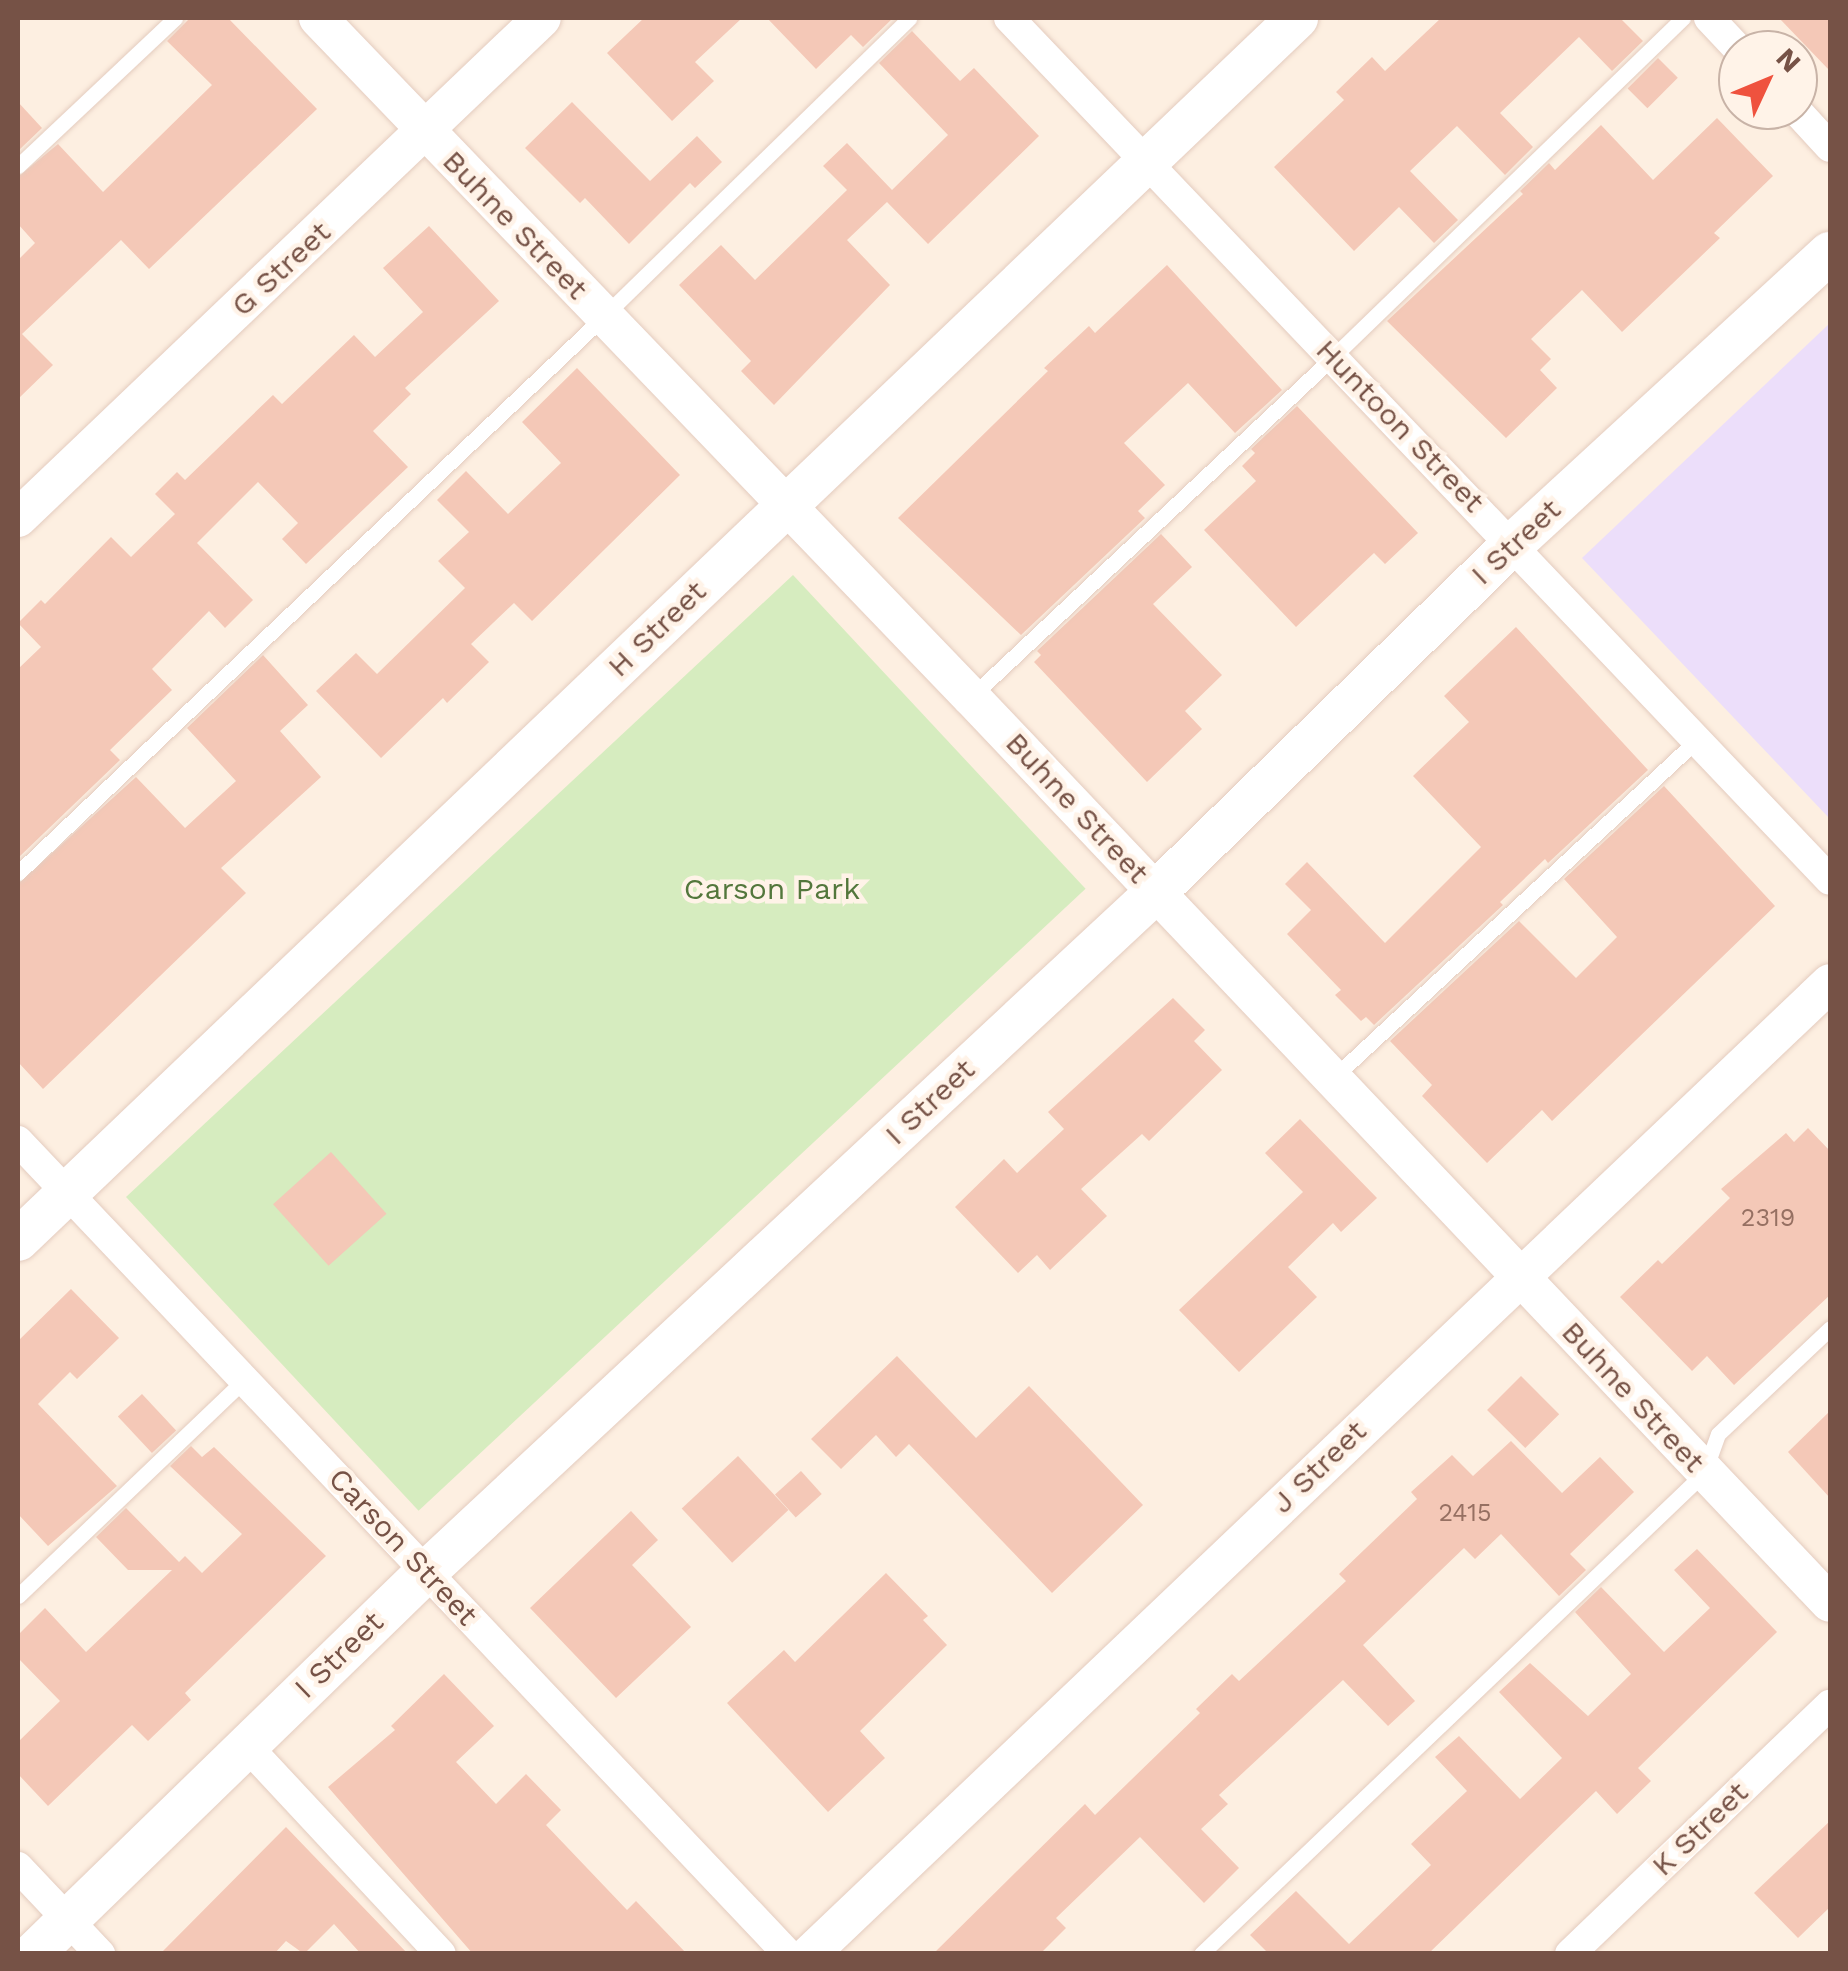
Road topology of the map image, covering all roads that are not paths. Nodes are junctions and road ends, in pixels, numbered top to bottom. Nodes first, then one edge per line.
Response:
1 (175, 18) edge
2 (318, 18) edge
3 (542, 18) edge
4 (910, 18) edge
5 (1009, 18) edge
6 (1297, 18) edge
7 (1684, 18) edge
8 (426, 131) junction
9 (1146, 162) junction
10 (18, 166) edge
11 (1830, 253) edge
12 (603, 317) junction
13 (1334, 356) junction
14 (787, 505) junction
15 (18, 518) edge
16 (1513, 544) junction
17 (971, 697) junction
18 (1698, 739) junction
19 (18, 873) edge
20 (1830, 880) edge
21 (1156, 892) junction
22 (1830, 984) edge
23 (1332, 1079) junction
24 (18, 1141) edge
25 (67, 1193) junction
26 (18, 1240) edge
27 (1520, 1277) junction
28 (1830, 1328) edge
29 (244, 1380) junction
30 (1704, 1473) junction
31 (426, 1572) junction
32 (18, 1596) edge
33 (1830, 1604) edge
34 (1830, 1705) edge
35 (245, 1744) junction
36 (18, 1867) edge
37 (68, 1919) junction
38 (32, 1954) edge
39 (100, 1954) edge
40 (441, 1954) edge
41 (788, 1954) edge
42 (810, 1954) edge
43 (1200, 1954) edge
44 (1570, 1954) edge

1 - 10 lane
2 - 8 street, Buhne Street
3 - 8 street, G Street
4 - 12 lane
5 - 9 street, Huntoon Street
6 - 9 main road, H Street
7 - 13 lane
8 - 12 street, Buhne Street
8 - 15 street, G Street
9 - 13 street, Huntoon Street
9 - 14 main road, H Street
11 - 16 main road, I Street
12 - 14 street, Buhne Street
12 - 19 lane
13 - 16 street, Huntoon Street
13 - 17 lane
14 - 17 street, Buhne Street
14 - 25 main road, H Street
16 - 18 street, Huntoon Street
16 - 21 main road, I Street
17 - 21 street, Buhne Street
18 - 20 street, Huntoon Street
18 - 23 lane
21 - 23 street, Buhne Street
21 - 31 main road, I Street
22 - 27 street, J Street
23 - 27 street, Buhne Street
24 - 25 street, Carson Street
25 - 26 main road, H Street
25 - 29 street, Carson Street
27 - 30 street, Buhne Street
27 - 42 street, J Street
28 - 30 lane
29 - 31 street, Carson Street
29 - 32 lane
30 - 33 street, Buhne Street
30 - 43 lane
31 - 35 main road, I Street
31 - 41 street, Carson Street
34 - 44 street, K Street
35 - 37 main road, I Street
35 - 40 street
36 - 37 street
37 - 38 main road, I Street
37 - 39 street

